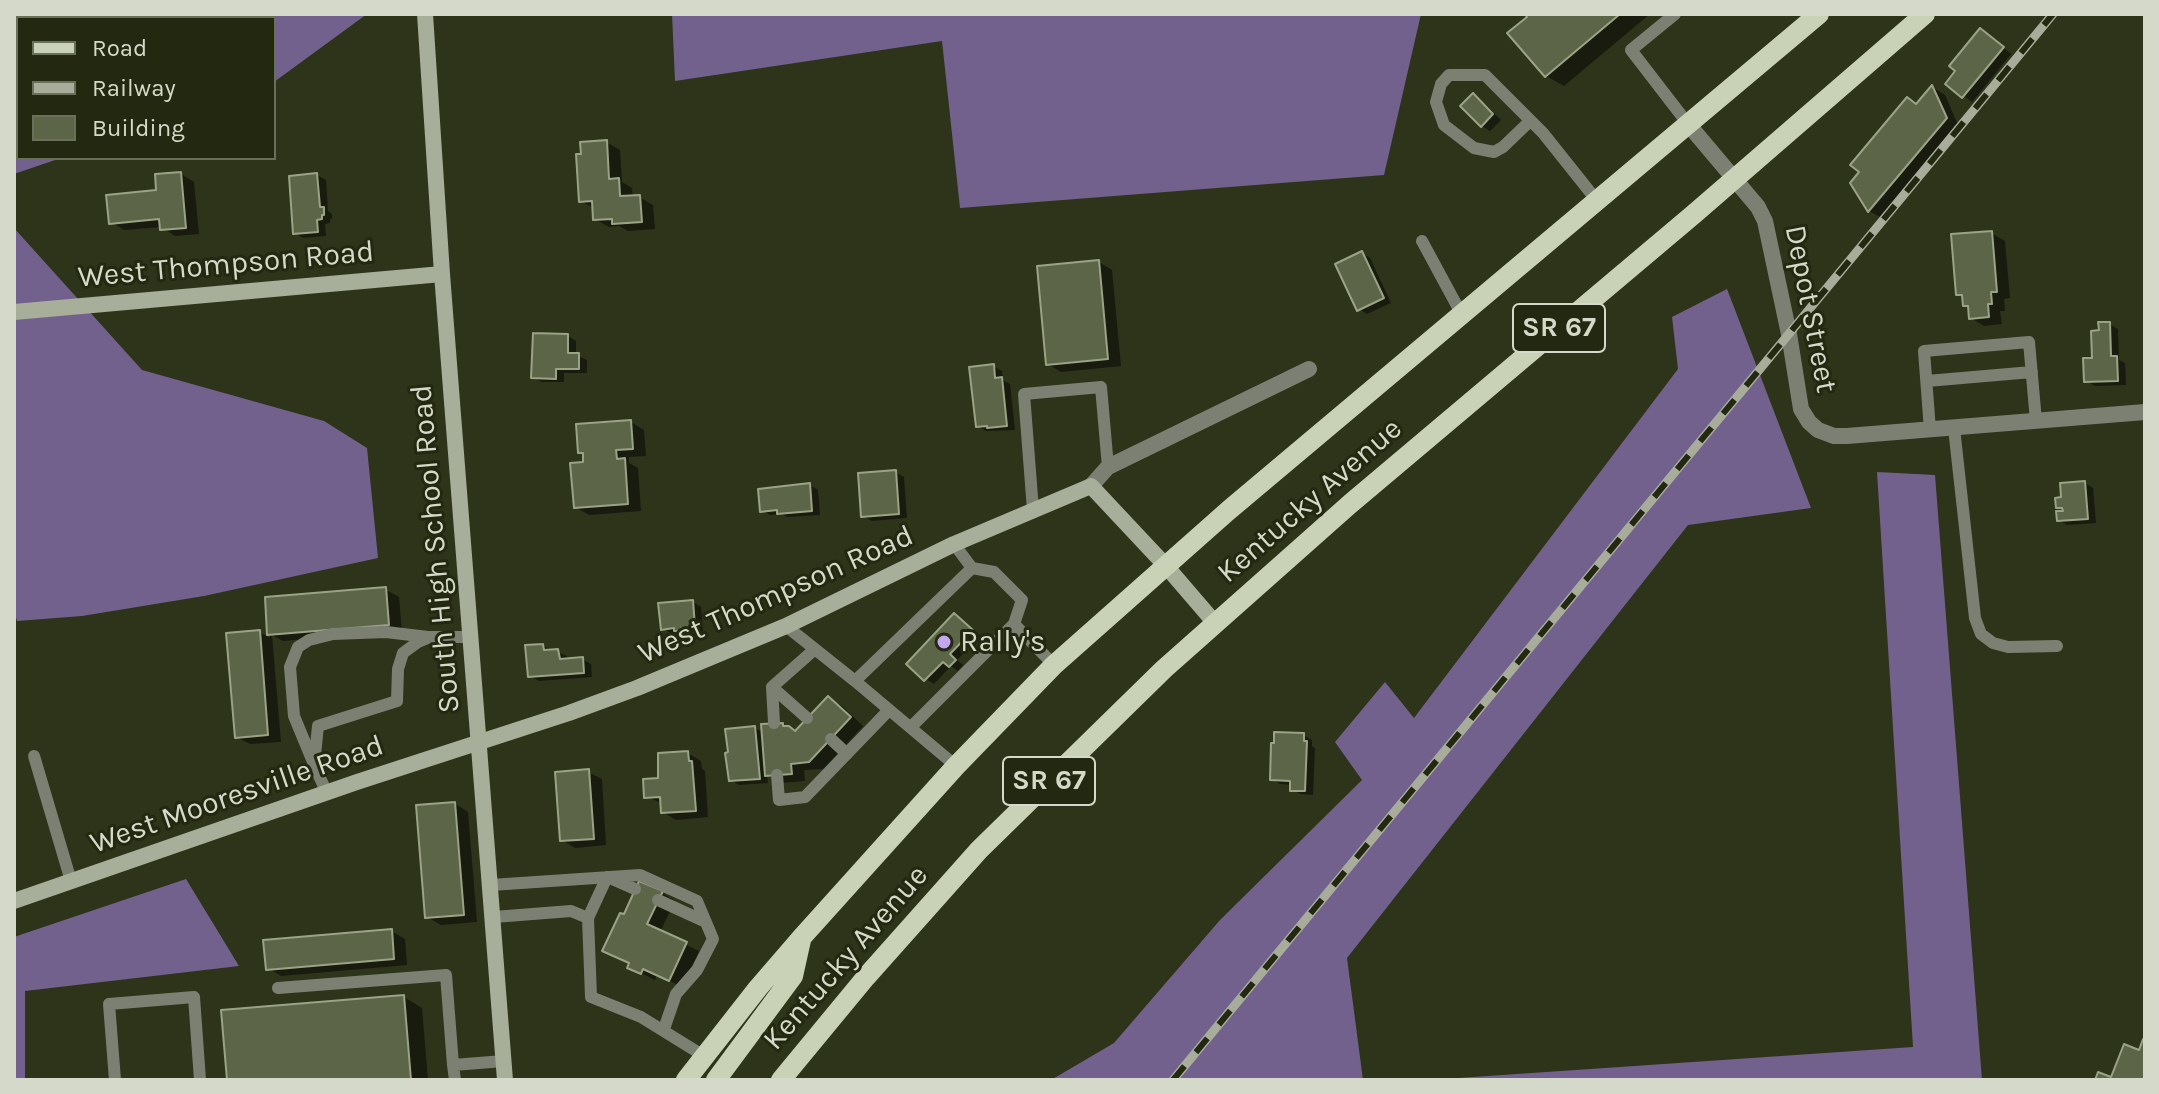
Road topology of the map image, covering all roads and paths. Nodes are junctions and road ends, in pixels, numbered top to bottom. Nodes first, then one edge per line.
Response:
1 (425, 14) edge
2 (1675, 14) edge
3 (1819, 14) edge
4 (1925, 14) edge
5 (1530, 121) junction
6 (1688, 124) junction
7 (1735, 179) junction
8 (1598, 202) junction
9 (1422, 241) dead end
10 (442, 274) junction
11 (14, 312) edge
12 (1462, 315) junction
13 (1309, 369) dead end
14 (2032, 372) junction
15 (1927, 381) junction
16 (2145, 412) edge
17 (2036, 421) junction
18 (1954, 428) junction
19 (1930, 430) junction
20 (1108, 467) junction
21 (1091, 486) junction
22 (1033, 510) junction
23 (954, 544) junction
24 (1166, 566) junction
25 (972, 568) junction
26 (1215, 623) junction
27 (1014, 624) junction
28 (786, 626) junction
29 (430, 637) junction
30 (471, 637) junction
31 (2057, 646) dead end
32 (815, 649) junction
33 (1054, 665) junction
34 (855, 681) junction
35 (772, 687) junction
36 (889, 710) junction
37 (807, 718) dead end
38 (774, 723) dead end
39 (911, 727) junction
40 (831, 739) dead end
41 (479, 743) junction
42 (847, 754) junction
43 (34, 756) dead end
44 (314, 765) junction
45 (956, 766) junction
46 (777, 775) dead end
47 (327, 793) junction
48 (607, 877) junction
49 (71, 881) junction
50 (491, 885) junction
51 (635, 889) dead end
52 (658, 900) dead end
53 (14, 901) edge
54 (494, 917) junction
55 (588, 918) junction
56 (706, 922) junction
57 (802, 937) junction
58 (278, 988) dead end
59 (664, 1029) junction
60 (704, 1056) junction
61 (504, 1061) junction
62 (453, 1065) junction
63 (115, 1080) edge
64 (200, 1080) edge
65 (455, 1080) edge
66 (505, 1080) edge
67 (686, 1080) edge
68 (716, 1080) edge
69 (781, 1080) edge

1 - 10 main road, South High School Road
2 - 6 lane
3 - 6 main road, Kentucky Avenue / SR 67
4 - 7 main road, Kentucky Avenue / SR 67
5 - 5 lane
5 - 8 lane
6 - 7 street, Depot Street
6 - 8 main road, Kentucky Avenue / SR 67
7 - 19 street, Depot Street
7 - 26 main road, Kentucky Avenue / SR 67
8 - 12 main road, Kentucky Avenue / SR 67
9 - 12 lane
10 - 11 main road, West Thompson Road
10 - 30 main road, South High School Road
12 - 24 main road, Kentucky Avenue / SR 67
13 - 20 street, West Thompson Road
14 - 15 lane
14 - 15 lane
14 - 17 lane
15 - 19 lane
16 - 17 street
17 - 18 street
18 - 19 street
18 - 31 lane
20 - 21 street, West Thompson Road
20 - 22 lane
21 - 22 main road, West Thompson Road
21 - 24 main road
22 - 23 main road, West Thompson Road
23 - 25 lane
23 - 28 main road, West Thompson Road
24 - 26 main road
24 - 33 main road, Kentucky Avenue / SR 67
25 - 27 lane
25 - 34 lane
26 - 69 main road, Kentucky Avenue / SR 67
27 - 33 lane
27 - 39 lane
28 - 32 lane
28 - 41 main road, West Thompson Road
29 - 30 lane
29 - 44 lane
29 - 44 lane
30 - 41 main road, South High School Road
32 - 34 lane
32 - 35 lane
33 - 45 main road, Kentucky Avenue / SR 67
34 - 36 lane
35 - 37 lane
35 - 38 lane
36 - 39 lane
36 - 42 lane
39 - 45 lane
40 - 42 lane
41 - 47 main road, West Mooresville Road
41 - 50 main road, South High School Road
42 - 46 lane
43 - 49 lane
44 - 47 lane
45 - 57 main road, Kentucky Avenue / SR 67
47 - 49 main road, West Mooresville Road
48 - 50 lane
48 - 51 lane
48 - 55 lane
48 - 56 lane
49 - 53 main road, West Mooresville Road
50 - 54 main road, South High School Road
52 - 56 lane
54 - 55 lane
54 - 61 main road, South High School Road
55 - 59 lane
56 - 59 lane
57 - 60 main road, Kentucky Avenue / SR 67
57 - 68 main road
58 - 62 lane
59 - 60 lane
60 - 67 main road, Kentucky Avenue / SR 67
61 - 62 lane
61 - 66 main road, South High School Road
62 - 65 lane
63 - 64 lane

